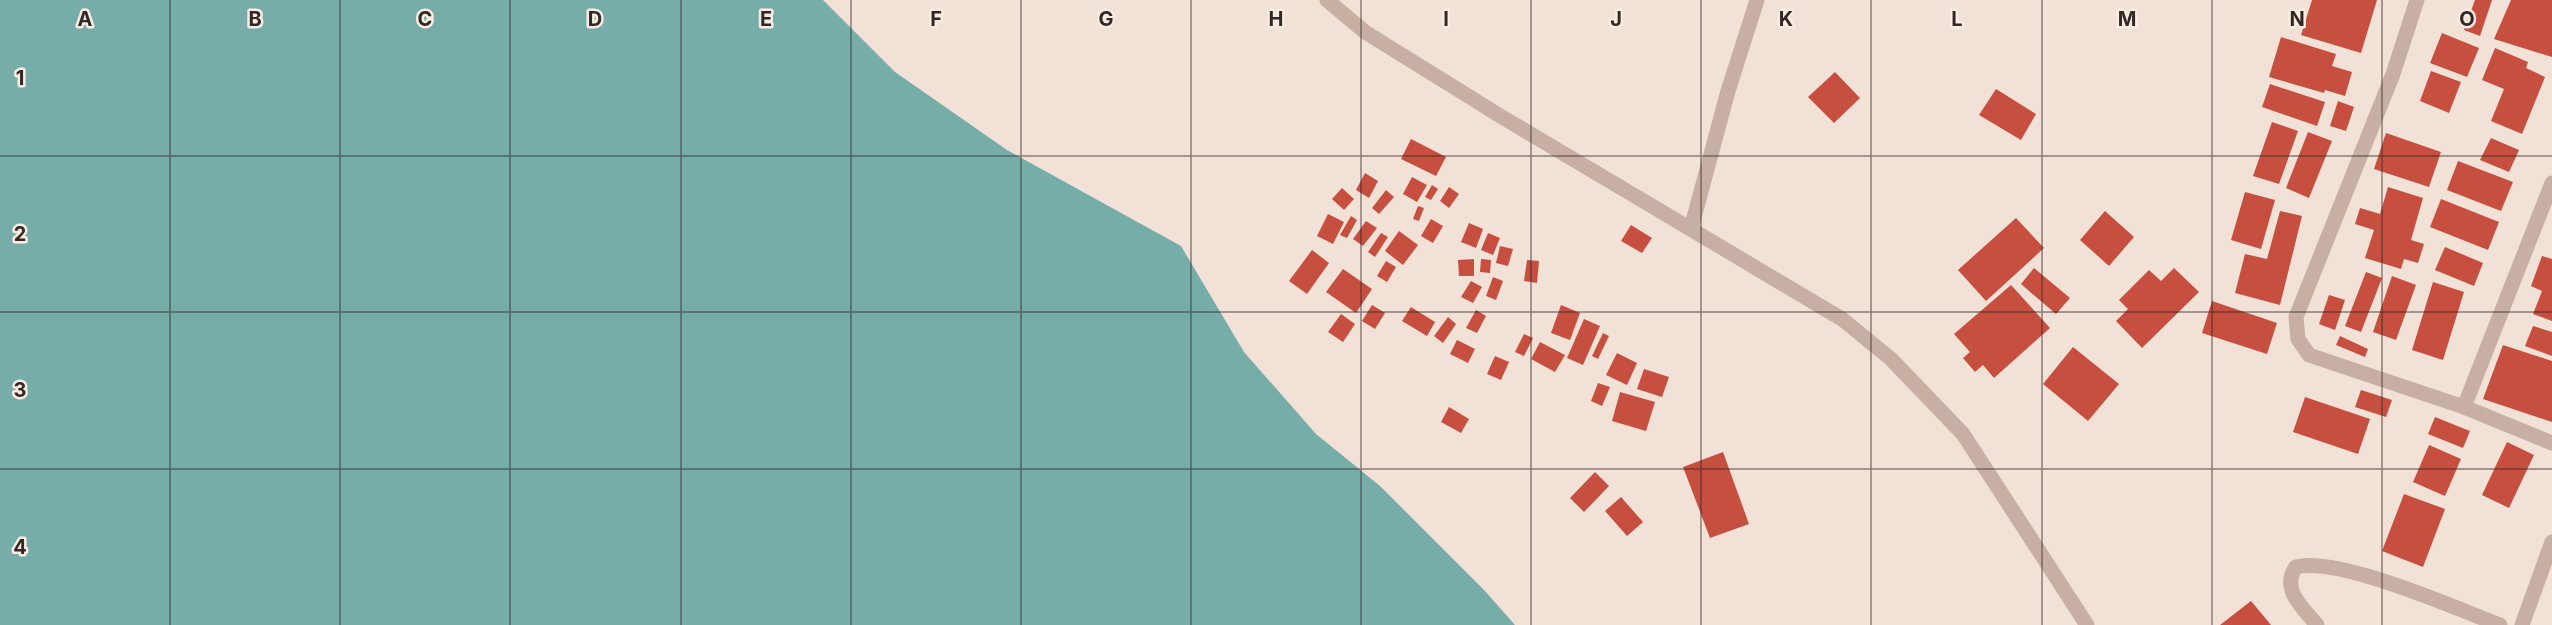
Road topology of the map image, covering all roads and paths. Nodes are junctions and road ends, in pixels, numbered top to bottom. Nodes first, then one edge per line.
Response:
1 (1327, 0) edge
2 (1757, 0) edge
3 (2417, 0) edge
4 (2552, 183) edge
5 (1691, 229) junction
6 (2464, 407) junction
7 (2552, 443) edge
8 (2552, 542) edge
9 (2087, 625) edge
10 (2317, 625) edge
11 (2500, 625) edge
12 (2522, 625) edge

1 - 5 street
2 - 5 street
3 - 6 street
4 - 6 street
5 - 9 street
6 - 7 street
8 - 12 street
10 - 11 street

